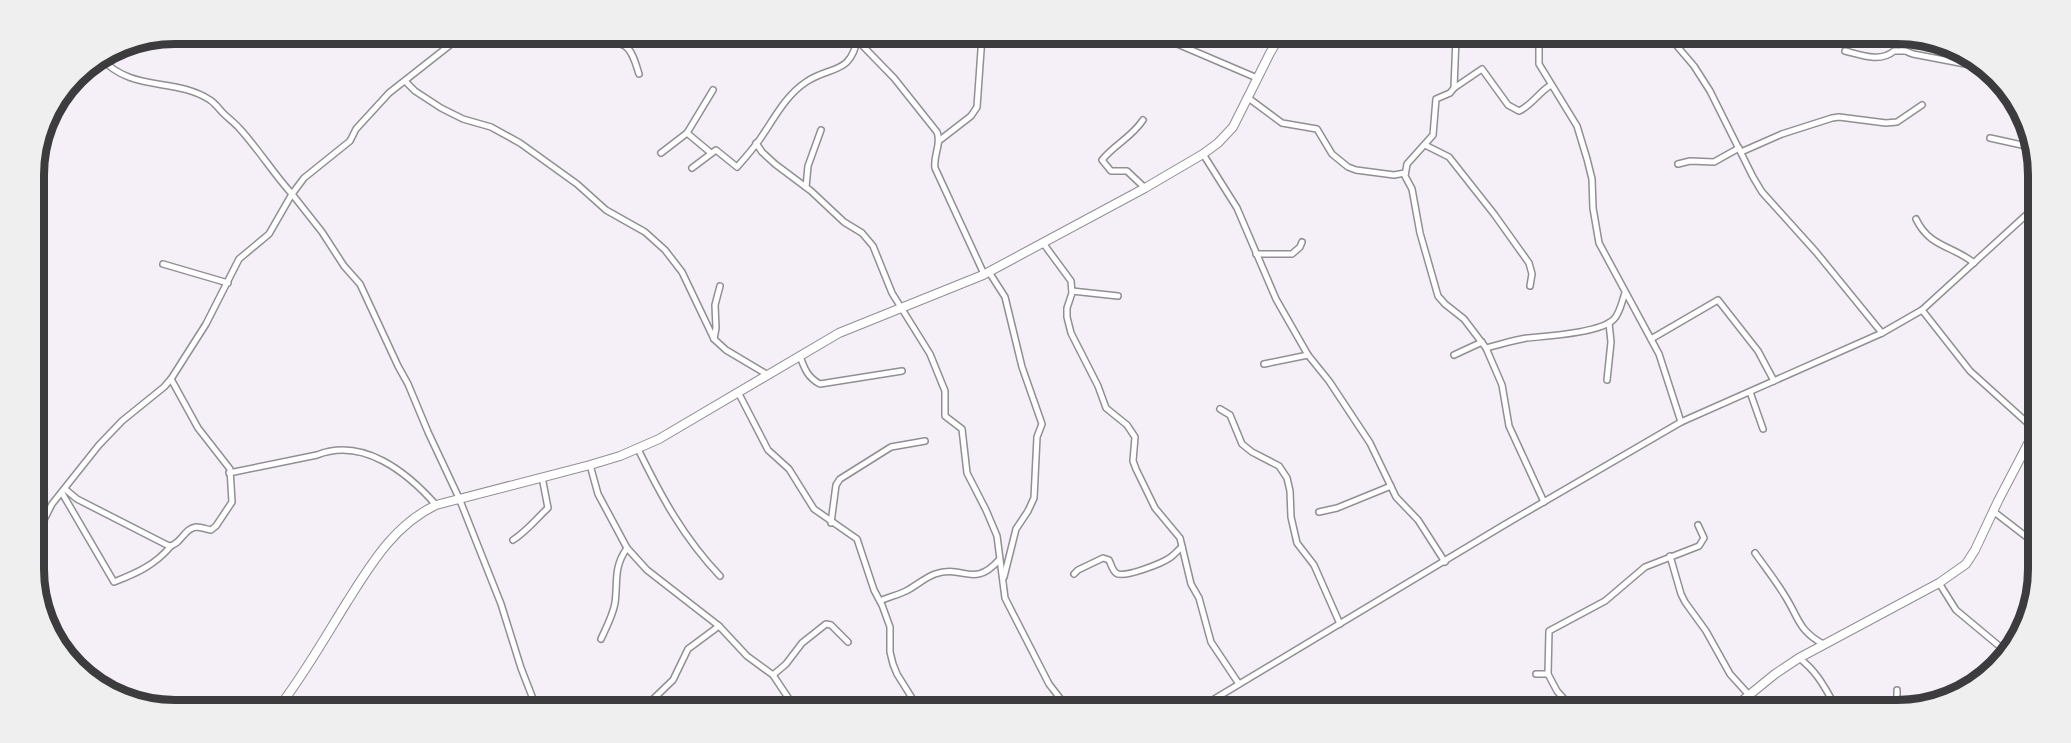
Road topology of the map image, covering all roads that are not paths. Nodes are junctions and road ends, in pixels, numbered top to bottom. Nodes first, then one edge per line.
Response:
1 (451, 44) edge
2 (620, 44) edge
3 (856, 44) edge
4 (863, 44) edge
5 (981, 44) edge
6 (1177, 44) edge
7 (1276, 44) edge
8 (1456, 44) edge
9 (1539, 44) edge
10 (1675, 44) edge
11 (1901, 44) edge
12 (1845, 51) dead end
13 (1905, 51) junction
14 (106, 63) edge
15 (1967, 65) edge
16 (639, 74) dead end
17 (1257, 78) junction
18 (405, 81) junction
19 (1551, 84) junction
20 (1454, 88) junction
21 (713, 90) dead end
22 (1247, 97) junction
23 (1922, 105) dead end
24 (1143, 120) dead end
25 (821, 130) dead end
26 (687, 133) junction
27 (1990, 138) dead end
28 (940, 140) junction
29 (756, 143) junction
30 (2024, 144) edge
31 (1425, 145) junction
32 (1740, 150) junction
33 (661, 153) dead end
34 (711, 153) junction
35 (1203, 154) junction
36 (1678, 164) dead end
37 (692, 168) dead end
38 (1405, 173) junction
39 (806, 188) junction
40 (1145, 188) junction
41 (292, 194) junction
42 (2028, 213) edge
43 (1916, 219) dead end
44 (1302, 242) dead end
45 (1043, 243) junction
46 (1256, 254) junction
47 (1974, 263) junction
48 (163, 264) dead end
49 (987, 273) junction
50 (228, 283) junction
51 (720, 286) dead end
52 (1530, 286) dead end
53 (1072, 291) junction
54 (1624, 293) junction
55 (1118, 296) dead end
56 (901, 308) junction
57 (1922, 309) junction
58 (1609, 323) junction
59 (1882, 333) junction
60 (714, 339) junction
61 (1651, 339) junction
62 (1482, 342) junction
63 (1486, 348) junction
64 (1308, 355) junction
65 (1454, 355) dead end
66 (800, 356) junction
67 (1264, 364) dead end
68 (902, 371) dead end
69 (768, 375) junction
70 (171, 379) junction
71 (1606, 380) dead end
72 (1774, 381) junction
73 (738, 392) junction
74 (1750, 392) junction
75 (1220, 410) dead end
76 (1681, 422) junction
77 (2028, 423) edge
78 (1763, 429) dead end
79 (925, 441) dead end
80 (2028, 444) edge
81 (638, 449) junction
82 (590, 465) junction
83 (229, 473) junction
84 (542, 477) junction
85 (1391, 486) junction
86 (64, 491) junction
87 (459, 498) junction
88 (1544, 502) junction
89 (436, 505) junction
90 (1993, 511) junction
91 (1319, 512) dead end
92 (44, 520) edge
93 (831, 523) junction
94 (1698, 525) dead end
95 (2028, 538) dead end
96 (513, 540) dead end
97 (171, 546) junction
98 (1182, 547) junction
99 (627, 548) junction
100 (1755, 553) dead end
101 (1670, 556) junction
102 (999, 560) junction
103 (1445, 562) junction
104 (1074, 574) dead end
105 (720, 576) dead end
106 (1003, 579) junction
107 (1939, 583) junction
108 (880, 601) junction
109 (1340, 624) junction
110 (719, 626) junction
111 (601, 639) dead end
112 (848, 642) dead end
113 (1823, 644) junction
114 (2001, 647) edge
115 (1799, 658) junction
116 (1536, 674) dead end
117 (1548, 674) junction
118 (773, 675) junction
119 (1239, 684) junction
120 (1897, 690) dead end
121 (1749, 695) junction
122 (1061, 699) edge
123 (1214, 699) edge
124 (1564, 699) edge
125 (1744, 699) edge
126 (1831, 699) edge
127 (1897, 699) edge
128 (284, 700) edge
129 (533, 700) edge
130 (652, 700) edge
131 (789, 700) edge
132 (913, 700) edge

1 - 18 street
2 - 16 street
3 - 29 street
4 - 28 street
5 - 28 street
6 - 17 street
7 - 17 main road
8 - 20 street
9 - 19 street
10 - 32 street
11 - 13 street
12 - 13 street
13 - 15 street
14 - 41 street
17 - 22 main road
18 - 41 street
18 - 60 street
19 - 20 street
19 - 54 street
20 - 31 street
21 - 26 street
22 - 35 main road
22 - 38 street
23 - 32 street
24 - 40 street
25 - 39 street
26 - 33 street
26 - 34 street
27 - 30 street
28 - 49 street
29 - 34 street
29 - 39 street
31 - 38 street
31 - 52 street
32 - 36 street
32 - 59 street
34 - 37 street
35 - 40 main road
35 - 46 street
38 - 62 street
39 - 56 street
40 - 45 main road
41 - 50 street
41 - 87 street
42 - 47 street
43 - 47 street
44 - 46 street
45 - 49 main road
45 - 53 street
46 - 64 street
47 - 57 street
48 - 50 street
49 - 56 main road
49 - 106 street
50 - 70 street
51 - 60 street
53 - 55 street
53 - 98 street
54 - 58 street
54 - 61 street
56 - 66 main road
56 - 102 street
57 - 59 street
57 - 77 street
58 - 63 street
58 - 71 street
59 - 72 street
60 - 69 street
61 - 72 street
61 - 76 street
62 - 63 street
62 - 65 street
63 - 88 street
64 - 67 street
64 - 85 street
66 - 68 street
66 - 69 main road
69 - 73 main road
70 - 83 street
70 - 86 street
72 - 74 street
73 - 81 main road
73 - 93 street
74 - 76 street
74 - 78 street
75 - 109 street
76 - 88 street
79 - 93 street
80 - 90 main road
81 - 82 main road
81 - 105 street
82 - 84 main road
82 - 99 street
83 - 89 street
83 - 97 street
84 - 87 main road
84 - 96 street
85 - 91 street
85 - 103 street
86 - 92 street
86 - 97 street
86 - 97 street
87 - 89 main road
87 - 129 street
88 - 103 street
89 - 128 main road
90 - 95 street
90 - 107 main road
93 - 108 street
94 - 101 street
98 - 104 street
98 - 119 street
99 - 110 street
99 - 111 street
100 - 113 street
101 - 117 street
101 - 121 street
102 - 106 street
102 - 108 street
103 - 109 street
106 - 122 street
107 - 113 main road
107 - 114 street
108 - 132 street
109 - 119 street
110 - 118 street
110 - 130 street
112 - 118 street
113 - 115 main road
115 - 121 main road
115 - 126 street
116 - 117 street
117 - 124 street
118 - 131 street
119 - 123 street
120 - 127 street
121 - 125 main road

